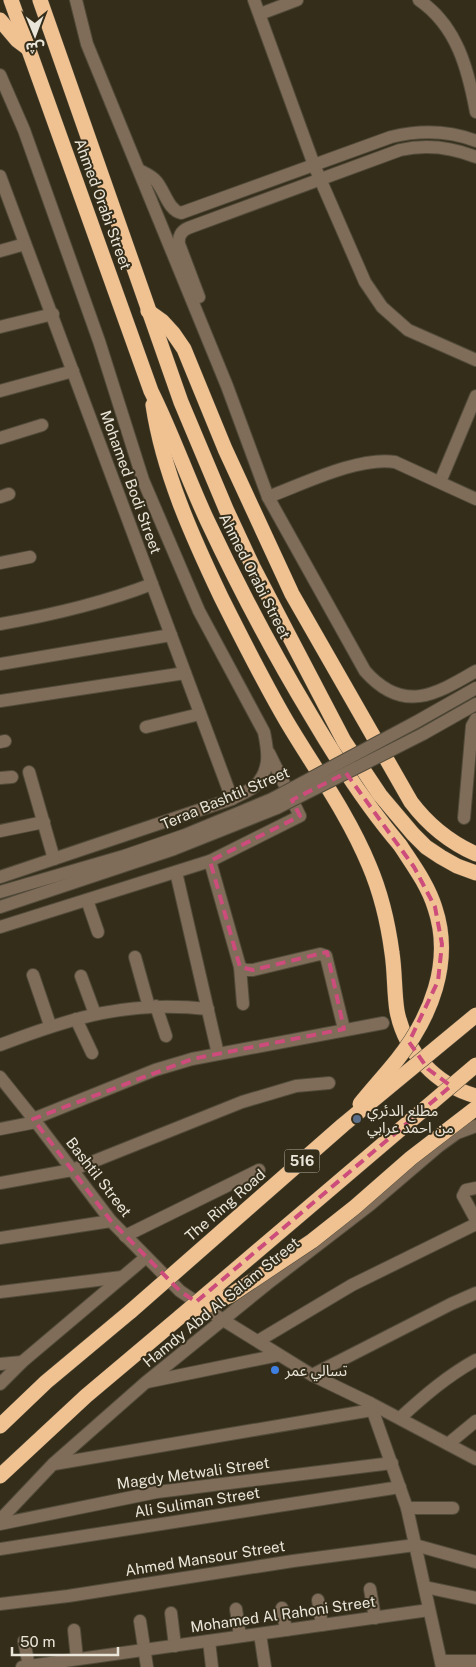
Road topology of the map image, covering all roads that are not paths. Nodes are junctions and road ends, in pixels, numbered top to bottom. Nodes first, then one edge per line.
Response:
1 (11, 0) edge
2 (40, 0) edge
3 (50, 0) edge
4 (76, 0) edge
5 (254, 0) edge
6 (297, 0) edge
7 (420, 0) edge
8 (260, 14) junction
9 (0, 20) edge
10 (54, 42) junction
11 (29, 49) junction
12 (0, 75) edge
13 (476, 112) edge
14 (476, 141) edge
15 (476, 157) edge
16 (314, 165) junction
17 (139, 170) junction
18 (0, 176) edge
19 (320, 178) junction
20 (3, 191) edge
21 (26, 244) junction
22 (0, 251) edge
23 (148, 311) junction
24 (52, 314) junction
25 (198, 315) junction
26 (0, 327) edge
27 (476, 360) edge
28 (73, 371) junction
29 (0, 391) edge
30 (152, 391) junction
31 (476, 396) edge
32 (42, 425) dead end
33 (0, 438) edge
34 (440, 482) junction
35 (268, 497) junction
36 (476, 499) edge
37 (30, 557) dead end
38 (0, 563) edge
39 (152, 584) junction
40 (0, 624) edge
41 (171, 636) junction
42 (0, 664) edge
43 (476, 672) edge
44 (185, 674) junction
45 (476, 688) edge
46 (0, 701) edge
47 (476, 704) edge
48 (200, 714) junction
49 (474, 722) edge
50 (146, 727) dead end
51 (269, 752) junction
52 (29, 772) dead end
53 (232, 800) junction
54 (274, 803) junction
55 (464, 818) dead end
56 (44, 822) junction
57 (0, 831) edge
58 (476, 854) edge
59 (54, 858) junction
60 (210, 860) junction
61 (176, 872) junction
62 (476, 873) edge
63 (0, 876) edge
64 (0, 892) edge
65 (87, 900) junction
66 (0, 907) edge
67 (0, 927) edge
68 (98, 932) dead end
69 (136, 958) dead end
70 (240, 968) junction
71 (33, 975) dead end
72 (81, 976) dead end
73 (243, 1004) dead end
74 (153, 1006) junction
75 (208, 1009) junction
76 (95, 1014) junction
77 (476, 1014) edge
78 (76, 1019) junction
79 (384, 1023) dead end
80 (50, 1025) junction
81 (344, 1029) junction
82 (166, 1036) dead end
83 (0, 1044) edge
84 (92, 1053) dead end
85 (218, 1054) junction
86 (476, 1065) edge
87 (1, 1081) edge
88 (329, 1083) dead end
89 (476, 1096) edge
90 (476, 1108) edge
91 (35, 1120) junction
92 (343, 1125) junction
93 (476, 1126) edge
94 (0, 1129) edge
95 (72, 1170) junction
96 (259, 1170) dead end
97 (0, 1183) edge
98 (476, 1188) edge
99 (476, 1220) edge
100 (111, 1221) junction
101 (476, 1224) edge
102 (125, 1236) junction
103 (0, 1238) edge
104 (145, 1258) junction
105 (122, 1277) junction
106 (0, 1292) edge
107 (476, 1292) edge
108 (181, 1316) junction
109 (223, 1320) junction
110 (258, 1341) junction
111 (279, 1355) junction
112 (476, 1360) edge
113 (22, 1362) junction
114 (0, 1364) edge
115 (312, 1375) junction
116 (145, 1383) junction
117 (0, 1384) edge
118 (371, 1406) junction
119 (400, 1418) junction
120 (476, 1421) edge
121 (0, 1426) edge
122 (448, 1444) junction
123 (476, 1458) edge
124 (392, 1463) junction
125 (53, 1464) junction
126 (0, 1476) edge
127 (400, 1487) junction
128 (407, 1508) junction
129 (453, 1508) dead end
130 (0, 1520) edge
131 (0, 1524) edge
132 (415, 1545) junction
133 (0, 1549) edge
134 (476, 1562) edge
135 (425, 1587) junction
136 (370, 1589) dead end
137 (476, 1598) edge
138 (318, 1600) dead end
139 (0, 1604) edge
140 (282, 1608) dead end
141 (236, 1609) dead end
142 (429, 1610) junction
143 (171, 1613) dead end
144 (375, 1618) junction
145 (140, 1621) dead end
146 (322, 1625) junction
147 (74, 1630) dead end
148 (286, 1630) junction
149 (260, 1634) junction
150 (240, 1636) junction
151 (24, 1641) dead end
152 (209, 1641) junction
153 (175, 1646) junction
154 (144, 1650) junction
155 (81, 1661) edge
156 (476, 1661) edge
157 (441, 1664) edge
158 (26, 1667) edge
159 (147, 1667) edge
160 (212, 1667) edge
161 (265, 1667) edge

1 - 11 highway, Ahmed Orabi Street
2 - 10 highway, Ahmed Orabi Street
3 - 10 highway
4 - 17 street
5 - 8 street
6 - 8 street
7 - 13 street
8 - 16 street
9 - 11 highway
10 - 23 highway, Ahmed Orabi Street
11 - 30 highway, Ahmed Orabi Street
12 - 51 street
14 - 16 street
15 - 19 street
16 - 17 street
16 - 19 street
17 - 25 street
18 - 20 street, Mohamed Bodi Street
19 - 25 street
19 - 27 street
20 - 21 street, Mohamed Bodi Street
21 - 22 street
21 - 24 street, Mohamed Bodi Street
23 - 58 highway
23 - 62 highway, Ahmed Orabi Street
24 - 26 street
24 - 28 street, Mohamed Bodi Street
25 - 35 street
28 - 29 street
28 - 39 street, Mohamed Bodi Street
30 - 89 highway
30 - 92 highway, Ahmed Orabi Street, bridge
31 - 34 street
32 - 33 street
34 - 35 street
34 - 36 street
35 - 43 street
37 - 38 street
39 - 40 street
39 - 41 street, Mohamed Bodi Street
41 - 42 street
41 - 44 street, Mohamed Bodi Street
44 - 46 street
44 - 48 street, Mohamed Bodi Street
45 - 54 street, Teraa Bashtil Street, bridge
47 - 54 street, Teraa Bashtil Street, bridge
48 - 50 street
48 - 53 street, Mohamed Bodi Street
49 - 55 street
51 - 53 street
51 - 60 street
52 - 56 street
53 - 59 street
54 - 64 street, Teraa Bashtil Street
54 - 66 street, Teraa Bashtil Street
56 - 57 street
56 - 59 street
59 - 63 street
60 - 61 street
60 - 70 street
61 - 65 street
61 - 75 street
65 - 67 street
65 - 68 street
69 - 74 street
70 - 73 street
70 - 81 street
71 - 80 street
72 - 76 street
74 - 75 street
74 - 76 street
74 - 82 street
75 - 85 street
76 - 78 street
77 - 92 highway, The Ring Road / 516, bridge
78 - 80 street
78 - 84 street
79 - 81 street
80 - 83 street
81 - 85 street
85 - 91 street
86 - 108 highway, 516, bridge
87 - 91 street, Bashtil Street
88 - 95 street
90 - 108 highway, bridge
91 - 94 street
91 - 95 street, Bashtil Street
92 - 121 highway, The Ring Road / 516, bridge
93 - 109 street, Hamdy Abd Al Salam Street
95 - 97 street
95 - 100 street, Bashtil Street
96 - 102 street
98 - 99 street
100 - 102 street, Bashtil Street
100 - 103 street
101 - 110 street
102 - 104 street, Bashtil Street
104 - 105 street
104 - 109 street, Bashtil Street
105 - 106 street
105 - 113 street
107 - 115 street
108 - 126 highway, 516
109 - 110 street, Bashtil Street
109 - 116 street, Hamdy Abd Al Salam Street
110 - 111 street, Bashtil Street
111 - 115 street, Bashtil Street
111 - 116 street
112 - 119 street
113 - 114 street
113 - 117 street
115 - 118 street, Bashtil Street
116 - 125 street, Hamdy Abd Al Salam Street
118 - 119 street, Bashtil Street
118 - 124 street
118 - 125 street
119 - 122 street, Bashtil Street
120 - 122 street
122 - 123 street, Bashtil Street
124 - 127 street
124 - 131 street, Magdy Metwali Street
125 - 130 street, Hamdy Abd Al Salam Street
127 - 128 street
127 - 133 street, Ali Suliman Street
128 - 129 street
128 - 132 street
132 - 134 street
132 - 135 street
132 - 139 street, Ahmed Mansour Street
135 - 137 street
135 - 142 street
136 - 144 street
138 - 146 street
140 - 148 street
141 - 150 street
142 - 144 street, Mohamed Al Rahoni Street
142 - 157 street
143 - 153 street
144 - 146 street, Mohamed Al Rahoni Street
145 - 154 street
146 - 148 street, Mohamed Al Rahoni Street
147 - 155 street
148 - 149 street, Mohamed Al Rahoni Street
149 - 150 street, Mohamed Al Rahoni Street
149 - 161 street
150 - 152 street, Mohamed Al Rahoni Street
151 - 158 street
152 - 153 street, Mohamed Al Rahoni Street
152 - 160 street
153 - 154 street, Mohamed Al Rahoni Street
154 - 155 street, Mohamed Al Rahoni Street
154 - 159 street
155 - 158 street, Mohamed Al Rahoni Street
156 - 157 street

